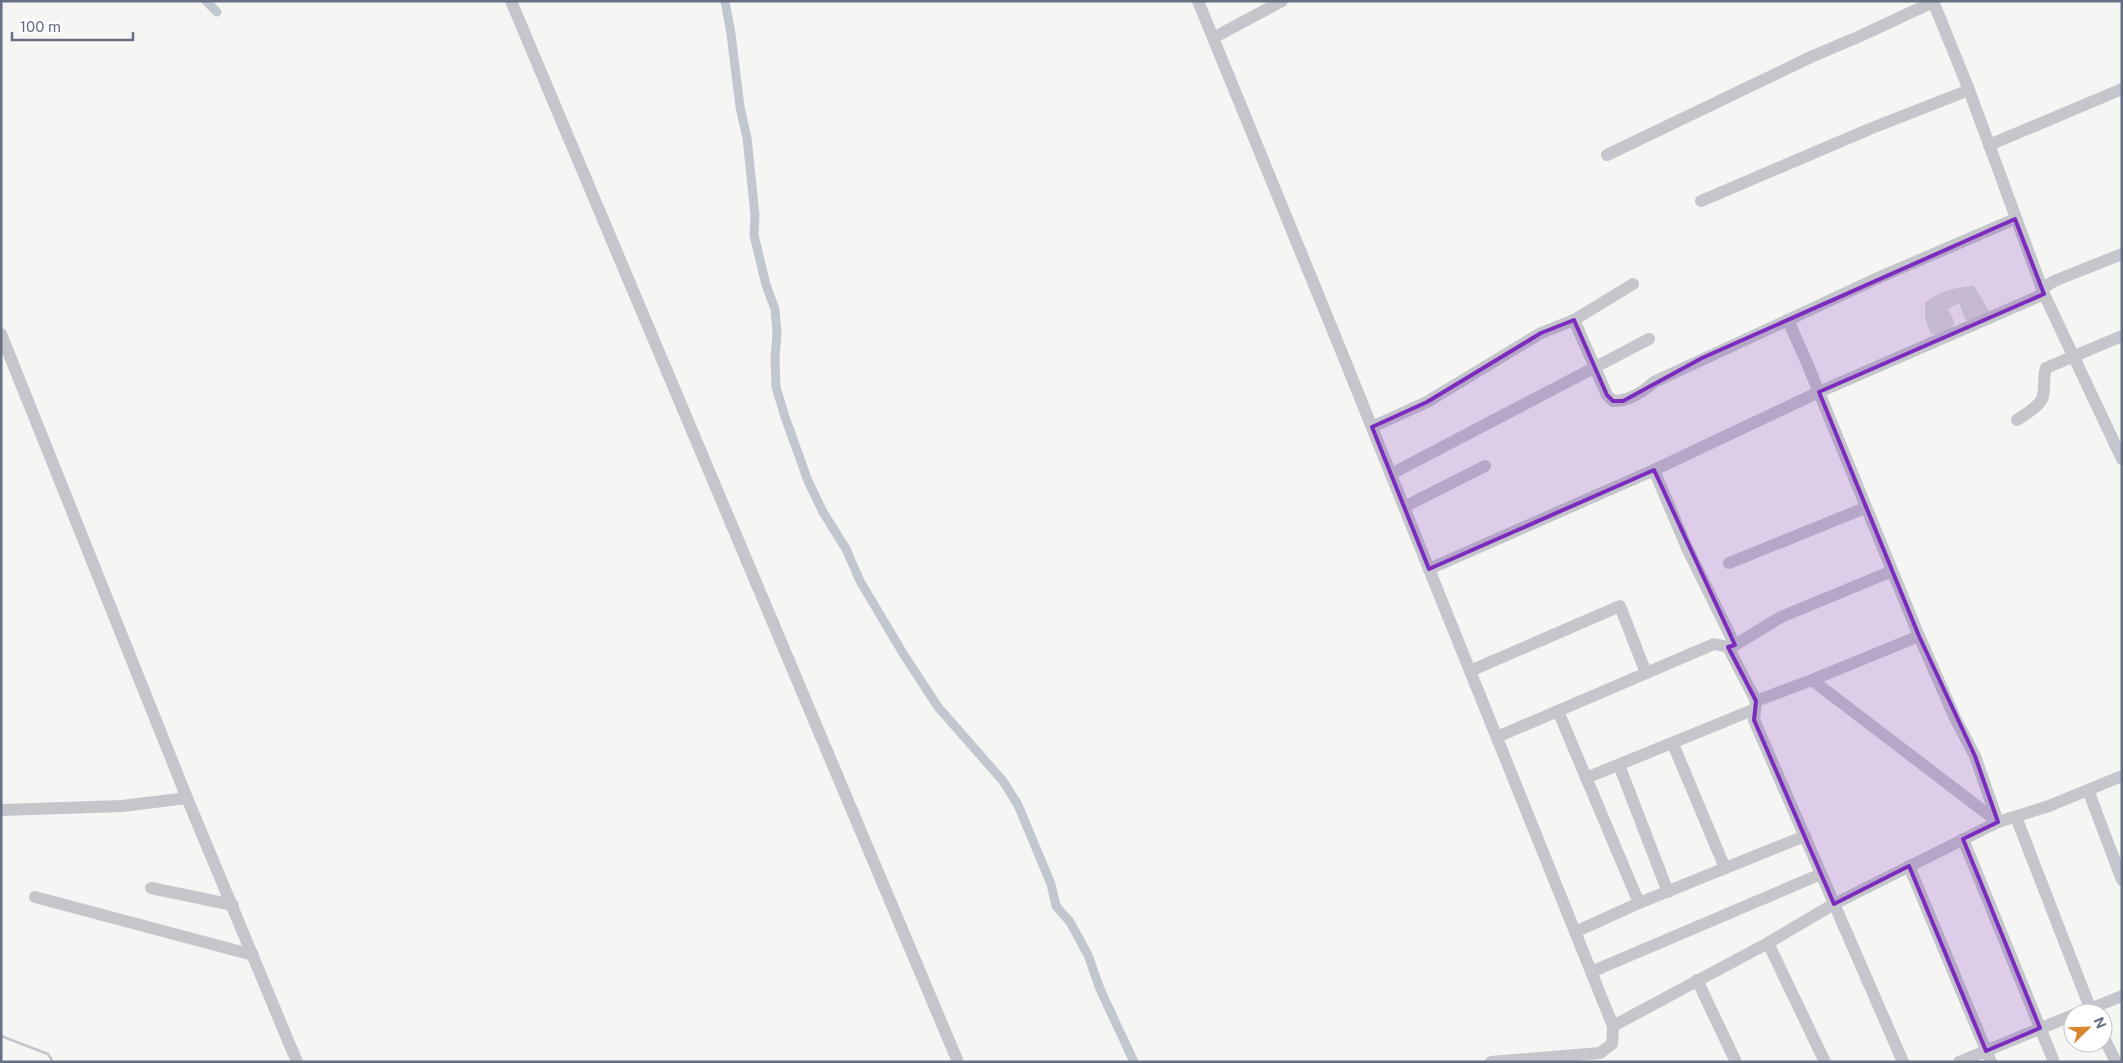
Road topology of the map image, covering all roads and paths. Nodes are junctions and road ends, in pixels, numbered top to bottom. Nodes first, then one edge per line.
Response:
1 (511, 1) edge
2 (1198, 1) edge
3 (1282, 1) edge
4 (1933, 2) edge
5 (1213, 38) junction
6 (1969, 90) junction
7 (2122, 90) edge
8 (1989, 145) junction
9 (1607, 155) dead end
10 (1701, 201) dead end
11 (2015, 219) junction
12 (2122, 254) edge
13 (1633, 284) dead end
14 (2043, 292) junction
15 (1574, 320) junction
16 (1788, 320) junction
17 (1, 334) edge
18 (2122, 336) edge
19 (1649, 339) dead end
20 (2074, 356) junction
21 (1595, 367) junction
22 (1819, 392) junction
23 (2017, 420) dead end
24 (1372, 427) junction
25 (2122, 459) edge
26 (1485, 466) dead end
27 (1654, 470) junction
28 (1391, 474) junction
29 (1404, 507) junction
30 (1865, 508) junction
31 (1729, 563) dead end
32 (1429, 570) junction
33 (1892, 571) junction
34 (1920, 636) junction
35 (1732, 646) junction
36 (1470, 671) junction
37 (1646, 673) junction
38 (1812, 680) junction
39 (1756, 705) junction
40 (1558, 711) junction
41 (1496, 737) junction
42 (1672, 744) junction
43 (1618, 765) junction
44 (2122, 776) edge
45 (1586, 778) junction
46 (2088, 790) junction
47 (187, 798) junction
48 (1, 810) edge
49 (2016, 817) junction
50 (1998, 822) junction
51 (1804, 836) junction
52 (1963, 839) junction
53 (1910, 866) junction
54 (1725, 868) junction
55 (1821, 874) junction
56 (2122, 880) edge
57 (151, 888) dead end
58 (1668, 892) junction
59 (35, 897) dead end
60 (1639, 903) junction
61 (1834, 904) junction
62 (233, 906) junction
63 (1575, 932) junction
64 (1768, 943) junction
65 (253, 954) junction
66 (1591, 972) junction
67 (1697, 980) junction
68 (2122, 996) edge
69 (2084, 1003) edge
70 (2107, 1003) edge
71 (2063, 1020) edge
72 (1613, 1026) junction
73 (2040, 1028) junction
74 (1989, 1056) edge
75 (1572, 1059) edge
76 (297, 1062) edge
77 (958, 1062) edge
78 (1491, 1062) edge
79 (1736, 1062) edge
80 (1824, 1062) edge
81 (1903, 1062) edge
82 (1959, 1062) edge
83 (2054, 1062) edge

1 - 77 street
2 - 5 street
3 - 5 street
4 - 6 street
4 - 9 street
5 - 24 street
6 - 8 street
6 - 10 street
7 - 8 street
8 - 11 street
11 - 14 street
11 - 16 street
12 - 14 street
13 - 15 street
14 - 20 street
14 - 22 street
15 - 21 street
15 - 24 street
16 - 21 street
16 - 22 street
17 - 47 street
18 - 20 street
19 - 21 street
20 - 23 street
20 - 25 street
21 - 28 street
22 - 27 street
22 - 30 street
24 - 28 street
26 - 29 street
27 - 32 street
27 - 35 street
28 - 29 street
29 - 32 street
30 - 31 street
30 - 33 street
32 - 36 street
33 - 34 street
33 - 35 street
34 - 38 street
34 - 50 street
35 - 37 street
35 - 39 street
36 - 37 street
36 - 41 street
37 - 40 street
38 - 39 street
38 - 50 street
39 - 42 street
39 - 51 street
40 - 41 street
40 - 45 street
41 - 63 street
42 - 43 street
42 - 54 street
43 - 45 street
43 - 58 street
44 - 46 street
45 - 60 street
46 - 49 street
46 - 56 street
47 - 48 street
47 - 62 street
49 - 50 street
49 - 69 street
50 - 52 street
51 - 54 street
51 - 55 street
52 - 53 street
52 - 73 street
53 - 61 street
53 - 74 street
54 - 58 street
55 - 61 street
55 - 66 street
57 - 62 street
58 - 60 street
59 - 65 street
60 - 63 street
61 - 64 street
61 - 81 street
62 - 65 street
63 - 66 street
64 - 67 street
64 - 80 street
65 - 76 street
66 - 72 street
67 - 72 street
67 - 79 street
68 - 70 street
71 - 73 street
72 - 75 street
73 - 74 street
73 - 83 street
74 - 82 street
75 - 78 street

